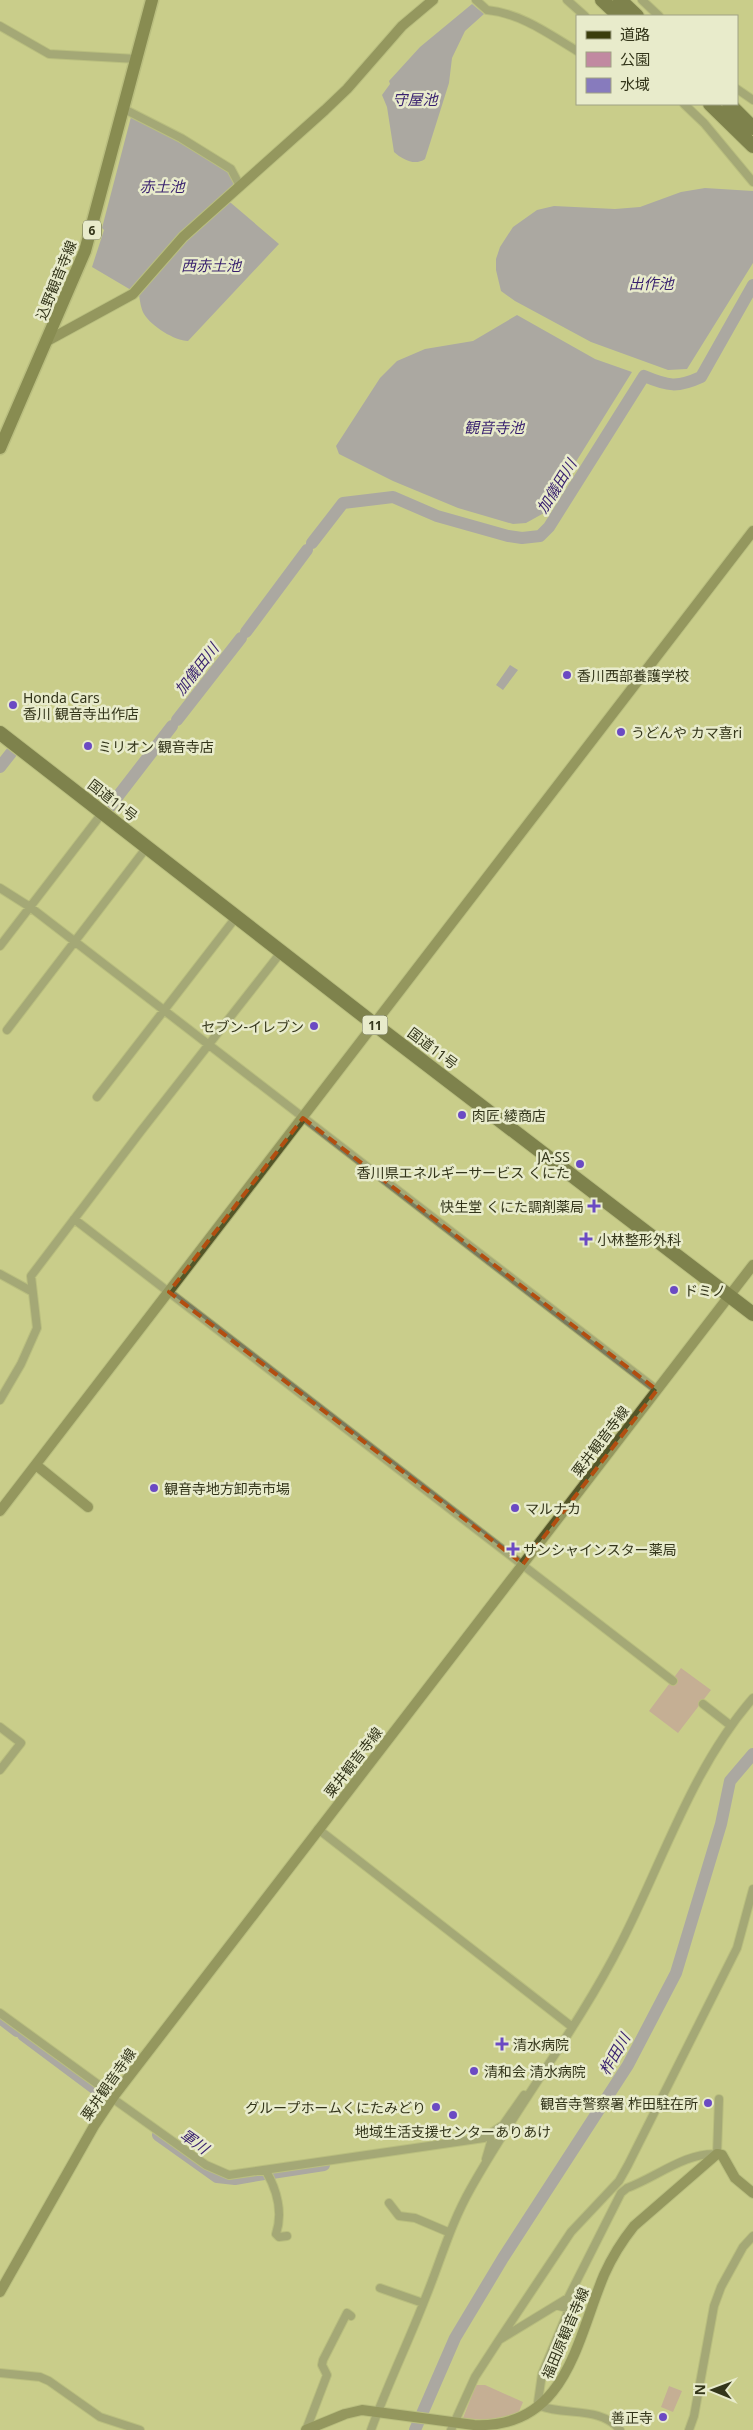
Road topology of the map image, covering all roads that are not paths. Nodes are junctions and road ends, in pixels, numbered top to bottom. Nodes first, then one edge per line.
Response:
1 (152, 0) edge
2 (433, 0) edge
3 (476, 0) edge
4 (567, 0) edge
5 (602, 0) edge
6 (620, 0) edge
7 (642, 0) edge
8 (584, 15) edge
9 (618, 15) edge
10 (636, 15) edge
11 (658, 15) edge
12 (0, 26) edge
13 (576, 50) edge
14 (137, 58) junction
15 (738, 90) edge
16 (753, 100) edge
17 (685, 105) edge
18 (711, 105) edge
19 (730, 105) edge
20 (124, 109) junction
21 (753, 128) edge
22 (753, 146) edge
23 (753, 182) edge
24 (240, 186) junction
25 (48, 341) junction
26 (0, 448) edge
27 (753, 530) edge
28 (0, 733) edge
29 (103, 812) junction
30 (147, 847) junction
31 (0, 888) edge
32 (30, 907) junction
33 (237, 916) junction
34 (75, 942) junction
35 (0, 946) edge
36 (282, 951) junction
37 (163, 1011) junction
38 (374, 1024) junction
39 (7, 1030) dead end
40 (207, 1046) junction
41 (97, 1098) dead end
42 (303, 1118) junction
43 (74, 1219) junction
44 (753, 1265) edge
45 (0, 1274) edge
46 (31, 1291) junction
47 (170, 1292) junction
48 (729, 1296) junction
49 (753, 1314) edge
50 (657, 1390) junction
51 (0, 1400) edge
52 (36, 1465) junction
53 (88, 1507) dead end
54 (0, 1511) edge
55 (523, 1564) junction
56 (673, 1681) dead end
57 (753, 1698) edge
58 (704, 1704) dead end
59 (730, 1725) junction
60 (0, 1727) edge
61 (0, 1770) edge
62 (318, 1829) junction
63 (753, 1889) edge
64 (0, 2013) edge
65 (571, 2026) junction
66 (536, 2084) junction
67 (113, 2097) junction
68 (719, 2099) dead end
69 (490, 2136) junction
70 (717, 2154) junction
71 (485, 2165) junction
72 (266, 2171) junction
73 (619, 2181) junction
74 (626, 2188) junction
75 (753, 2193) edge
76 (389, 2204) dead end
77 (448, 2232) junction
78 (287, 2236) dead end
79 (753, 2236) edge
80 (380, 2288) dead end
81 (0, 2292) edge
82 (423, 2303) junction
83 (559, 2306) junction
84 (351, 2316) dead end
85 (498, 2340) junction
86 (0, 2373) edge
87 (540, 2406) junction
88 (377, 2413) junction
89 (452, 2427) edge
90 (140, 2430) edge
91 (306, 2430) edge
92 (371, 2430) edge
93 (620, 2430) edge
94 (689, 2430) edge

1 - 14 main road, 込野観音寺線 / 6
2 - 24 main road
3 - 13 street
4 - 8 street
5 - 9 highway
6 - 10 highway
7 - 11 street
12 - 14 street
14 - 20 main road, 込野観音寺線 / 6
15 - 16 street
17 - 23 street
18 - 22 highway
19 - 21 highway
20 - 24 street
20 - 25 main road, 込野観音寺線 / 6
24 - 25 main road
25 - 26 main road, 込野観音寺線 / 6
27 - 38 main road
28 - 29 highway, 国道11号 / 11
29 - 30 highway, 国道11号 / 11
29 - 32 street
30 - 33 highway, 国道11号 / 11
30 - 34 street
31 - 32 street
32 - 34 street
32 - 35 street
33 - 36 highway, 国道11号 / 11
33 - 37 street
34 - 37 street
34 - 39 street
36 - 38 highway, 国道11号 / 11
36 - 40 street
37 - 40 street
37 - 41 street
38 - 42 main road
38 - 48 highway, 国道11号 / 11
40 - 42 street
40 - 43 street
42 - 47 main road
42 - 50 street
43 - 46 street
43 - 47 street
44 - 48 main road, 粟井観音寺線
45 - 46 street
46 - 51 street
47 - 52 main road
47 - 55 street
48 - 49 highway, 国道11号 / 11
48 - 50 main road, 粟井観音寺線
50 - 55 main road, 粟井観音寺線
52 - 53 main road
52 - 54 main road
55 - 56 street
55 - 62 main road, 粟井観音寺線
57 - 59 street
58 - 59 street
59 - 65 street
60 - 61 street
62 - 65 street
62 - 67 main road, 粟井観音寺線
63 - 73 street
64 - 67 street
65 - 66 street
66 - 69 street
66 - 71 street
67 - 72 street
67 - 81 main road, 粟井観音寺線
68 - 70 street
69 - 71 street
69 - 72 street
70 - 74 street
70 - 75 main road
70 - 87 main road, 福田原観音寺線
71 - 77 street
72 - 78 street
73 - 74 street
73 - 85 street
74 - 83 street
76 - 77 street
77 - 82 street
79 - 94 street
80 - 82 street
82 - 88 street
83 - 85 street
83 - 87 street
84 - 91 street
85 - 89 street
86 - 90 street
87 - 89 main road, 福田原観音寺線
87 - 93 street
88 - 89 main road, 福田原観音寺線
88 - 91 main road, 福田原観音寺線
88 - 92 street

